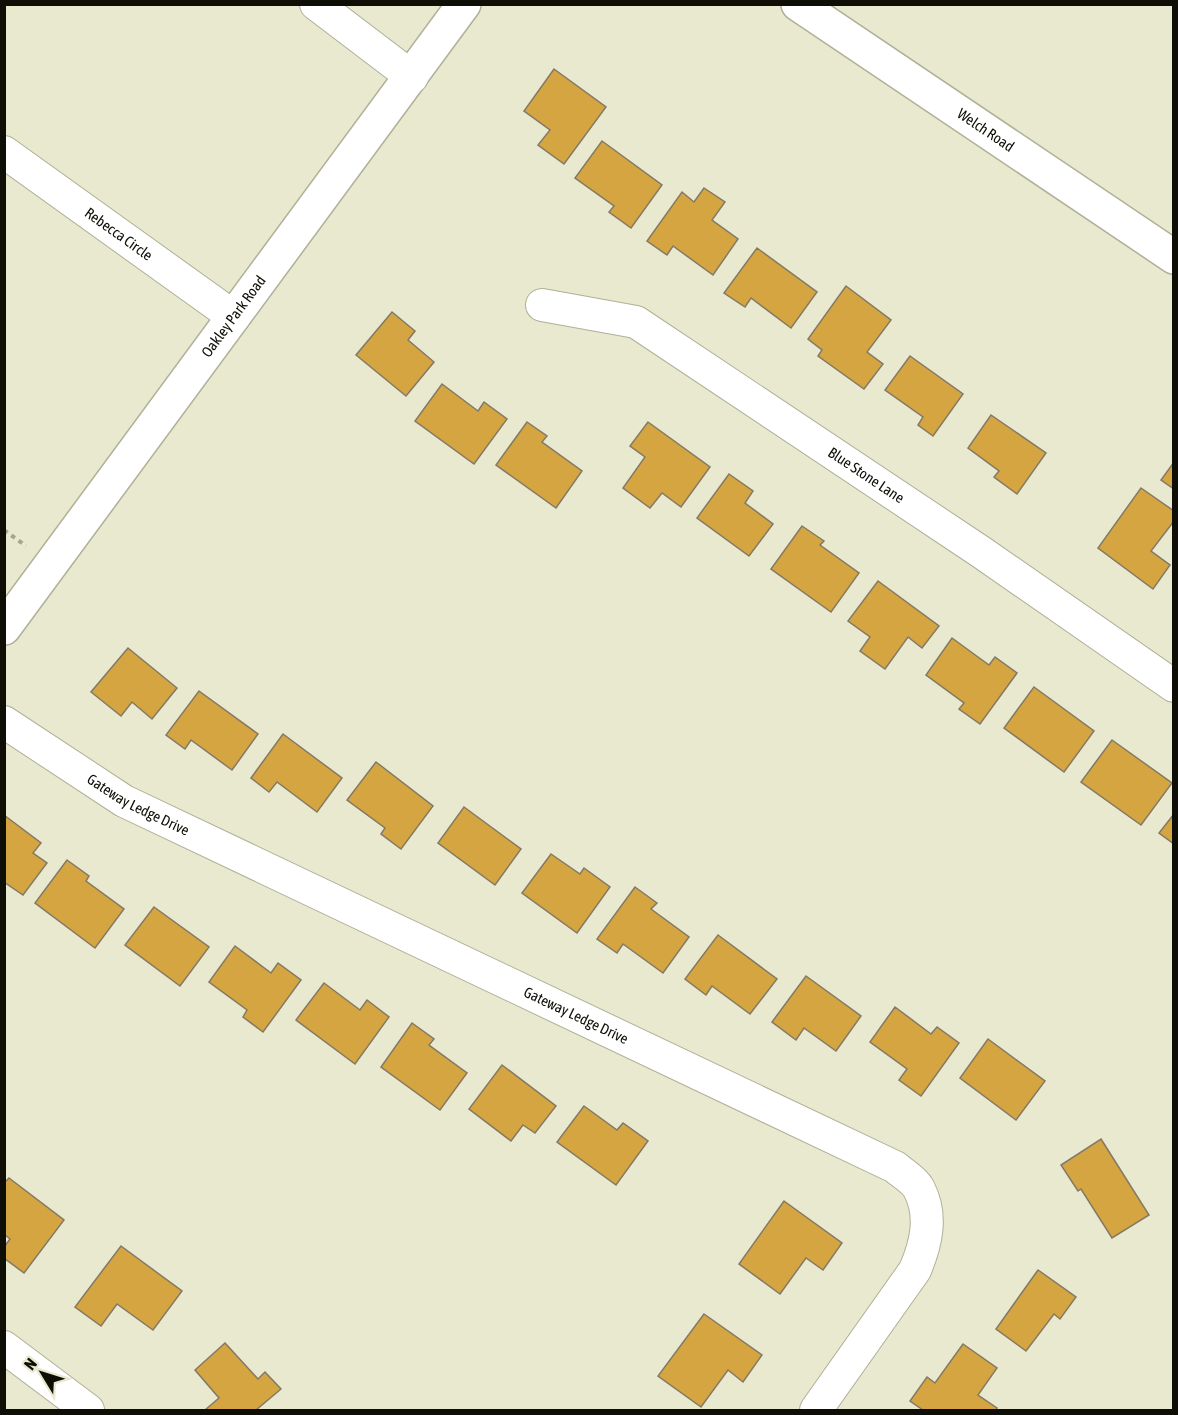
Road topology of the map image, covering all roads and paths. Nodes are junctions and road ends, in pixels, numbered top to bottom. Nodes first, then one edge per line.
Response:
1 (316, 4) edge
2 (464, 4) edge
3 (798, 4) edge
4 (412, 77) junction
5 (4, 152) edge
6 (1173, 257) edge
7 (543, 305) dead end
8 (234, 317) junction
9 (4, 628) edge
10 (1173, 686) edge
11 (4, 722) edge
12 (4, 1347) edge
13 (88, 1410) edge
14 (816, 1410) edge

1 - 4 street
2 - 4 street, Oakley Park Road
3 - 6 street, Welch Road
4 - 8 street, Oakley Park Road
5 - 8 street, Rebecca Circle
7 - 10 street, Blue Stone Lane
8 - 9 street, Oakley Park Road
11 - 14 street, Gateway Ledge Drive
12 - 13 street

